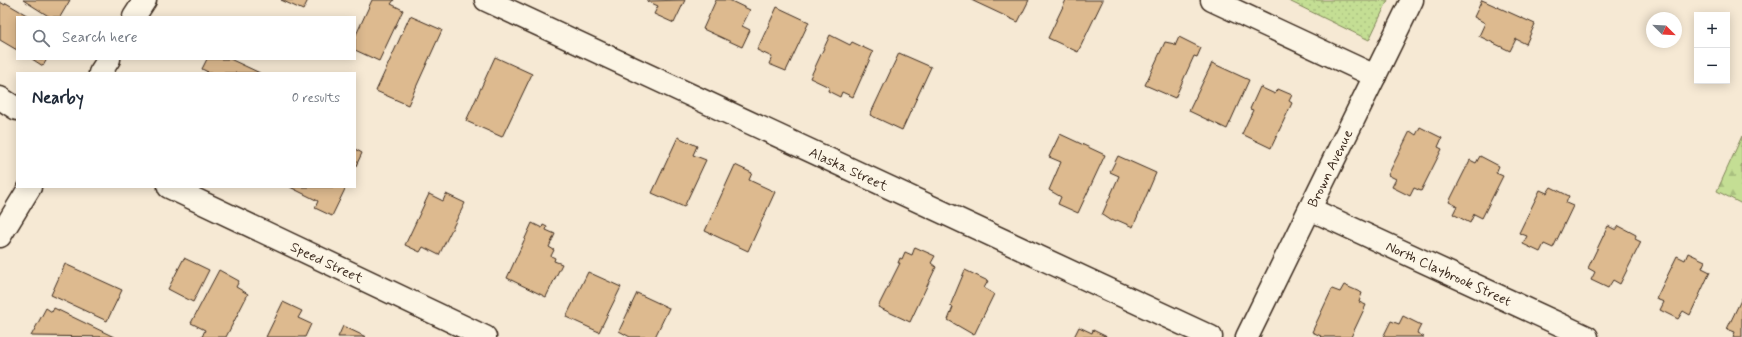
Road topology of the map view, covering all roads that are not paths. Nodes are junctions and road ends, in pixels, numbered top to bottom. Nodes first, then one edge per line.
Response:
1 (145, 0) edge
2 (486, 0) edge
3 (1212, 0) edge
4 (1412, 0) edge
5 (135, 16) edge
6 (108, 60) edge
7 (101, 72) edge
8 (1375, 76) junction
9 (0, 98) edge
10 (16, 107) edge
11 (29, 188) edge
12 (171, 188) edge
13 (1310, 209) junction
14 (0, 236) edge
15 (485, 337) edge
16 (1211, 337) edge
17 (1247, 337) edge
18 (1587, 337) edge

1 - 5 street
2 - 16 street, Alaska Street
3 - 8 street
4 - 8 street, Brown Avenue
6 - 7 street
8 - 13 street, Brown Avenue
9 - 10 street
11 - 14 street
12 - 15 street, Speed Street
13 - 17 street, Brown Avenue
13 - 18 street, North Claybrook Street

